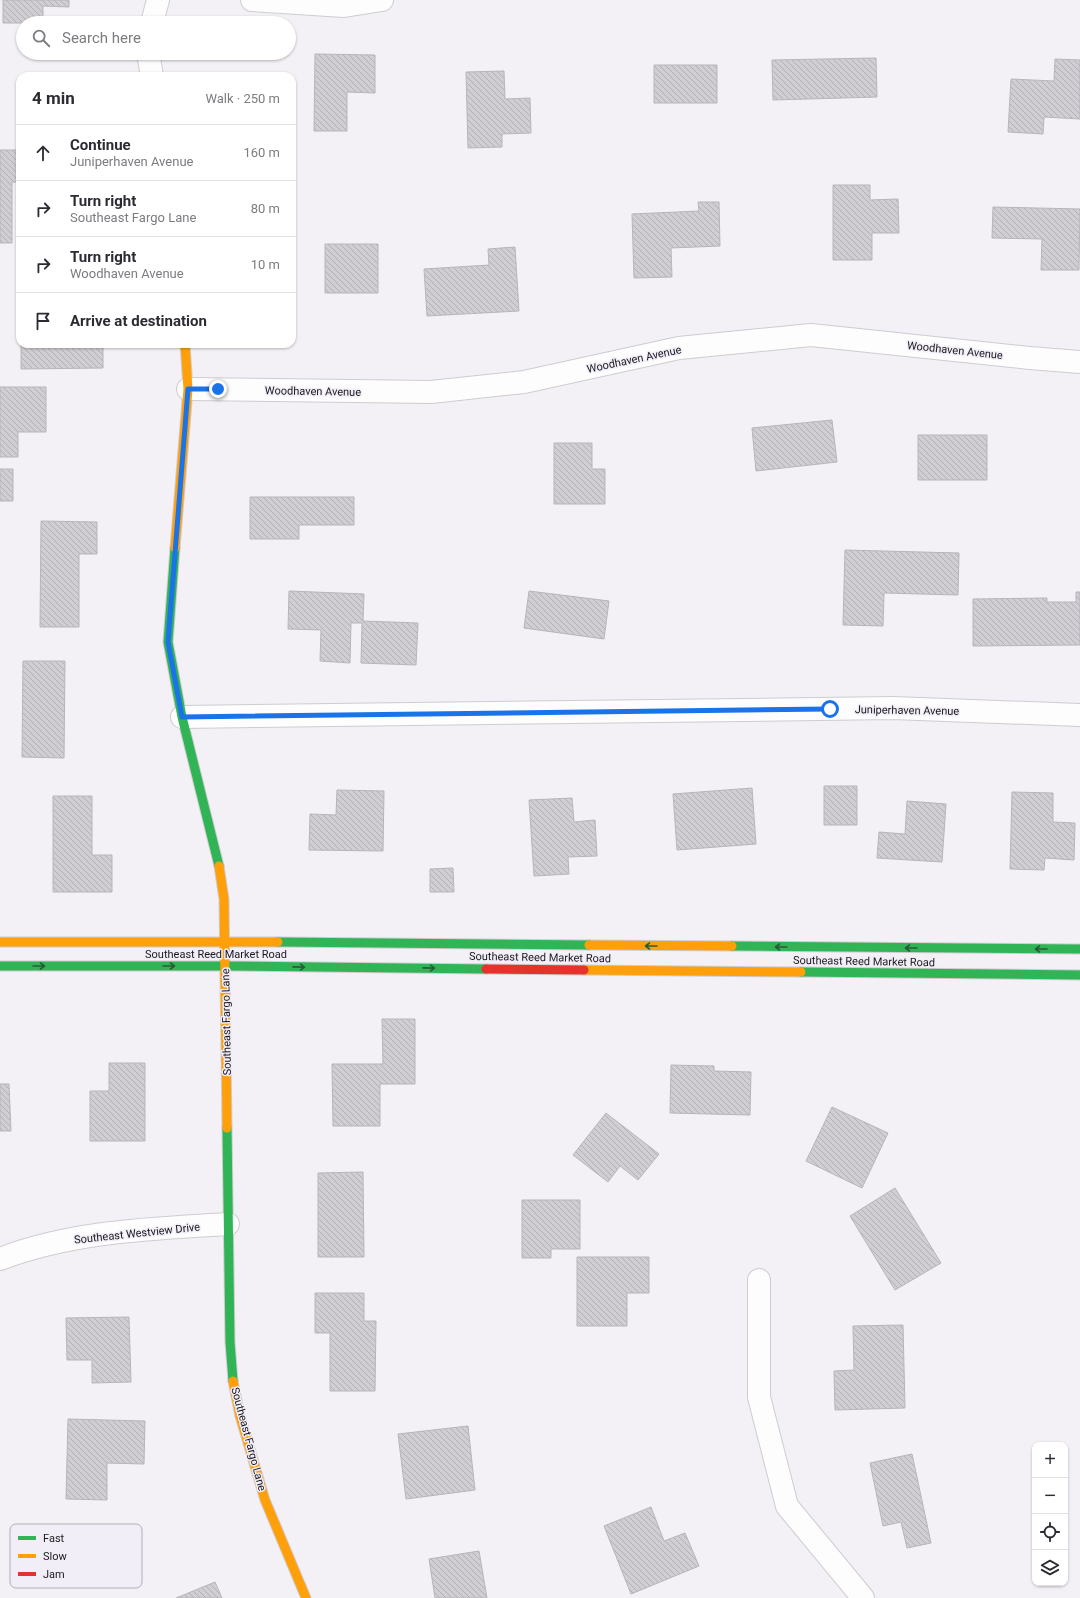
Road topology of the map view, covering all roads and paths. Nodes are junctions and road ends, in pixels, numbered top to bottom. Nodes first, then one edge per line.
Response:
1 (158, 0) edge
2 (252, 0) edge
3 (382, 0) edge
4 (154, 16) edge
5 (149, 60) edge
6 (151, 72) edge
7 (185, 348) edge
8 (1080, 362) edge
9 (188, 389) junction
10 (1080, 715) edge
11 (182, 717) junction
12 (0, 942) edge
13 (225, 942) junction
14 (1080, 949) edge
15 (0, 966) edge
16 (226, 966) junction
17 (1080, 975) edge
18 (228, 1224) junction
19 (0, 1259) edge
20 (759, 1280) dead end
21 (306, 1598) edge
22 (863, 1598) edge

1 - 4 street
2 - 3 street
5 - 6 street
7 - 9 main road, Southeast Fargo Lane
8 - 9 street, Woodhaven Avenue
9 - 11 main road, Southeast Fargo Lane
10 - 11 street, Juniperhaven Avenue
11 - 13 main road, Southeast Fargo Lane
12 - 13 main road, Southeast Reed Market Road
14 -> 13 main road, Southeast Reed Market Road
13 - 16 main road, Southeast Fargo Lane
15 -> 16 main road, Southeast Reed Market Road
16 -> 17 main road, Southeast Reed Market Road
16 - 18 main road, Southeast Fargo Lane
18 - 19 street, Southeast Westview Drive
18 - 21 main road, Southeast Fargo Lane
20 - 22 street

